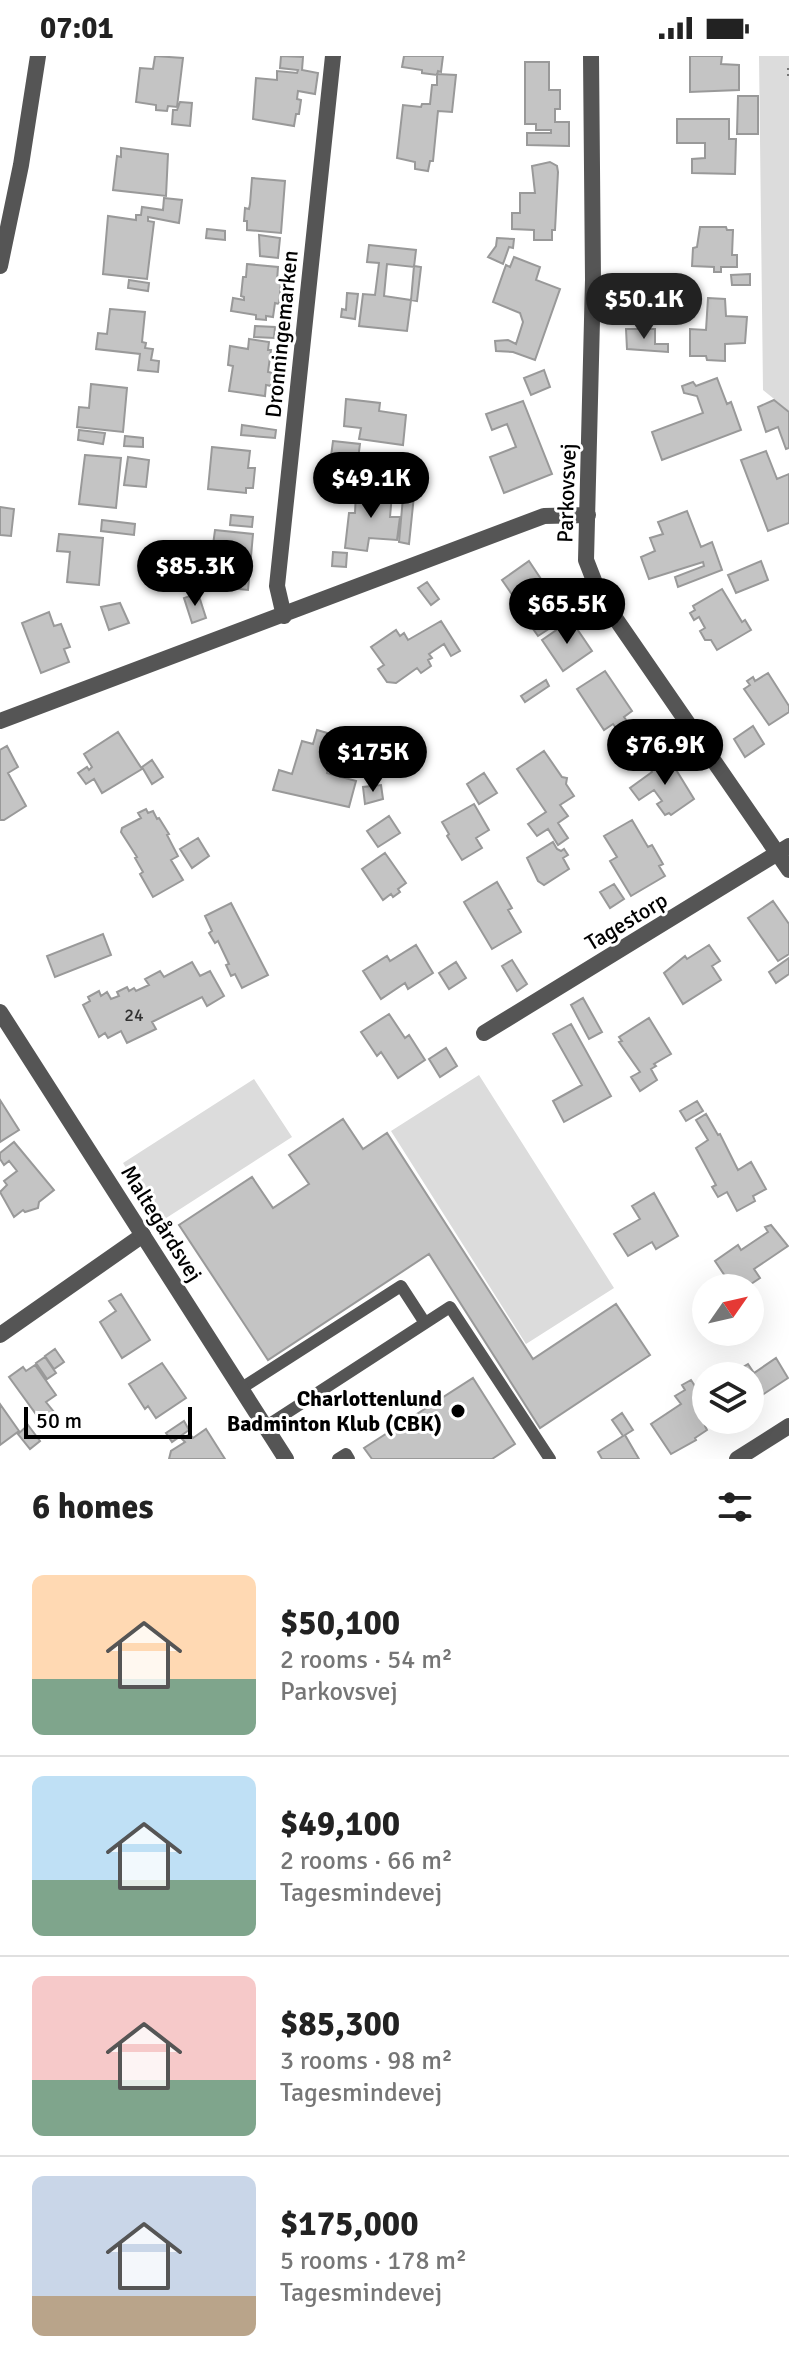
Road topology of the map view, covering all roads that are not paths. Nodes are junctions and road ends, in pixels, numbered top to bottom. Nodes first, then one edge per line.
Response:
1 (38, 56) edge
2 (333, 56) edge
3 (591, 56) edge
4 (0, 266) edge
5 (588, 515) junction
6 (284, 616) junction
7 (0, 721) edge
8 (784, 850) edge
9 (789, 870) edge
10 (0, 1012) edge
11 (484, 1033) dead end
12 (143, 1235) junction
13 (425, 1323) junction
14 (0, 1335) edge
15 (240, 1389) junction
16 (789, 1426) edge
17 (265, 1427) junction
18 (286, 1459) edge
19 (338, 1459) edge
20 (349, 1459) edge
21 (550, 1459) edge
22 (737, 1459) edge

1 - 4 street
2 - 6 street, Dronningemarken
3 - 5 street, Parkovsvej
5 - 6 street
5 - 8 street, Parkovsvej
6 - 7 street
8 - 9 street, Parkovsvej
8 - 11 street, Tagestorp
10 - 12 street, Maltegårdsvej
12 - 14 street
12 - 15 street, Maltegårdsvej
13 - 15 lane
13 - 17 lane
13 - 21 lane
15 - 17 street, Maltegårdsvej
16 - 22 street
17 - 18 street, Maltegårdsvej
19 - 20 lane

